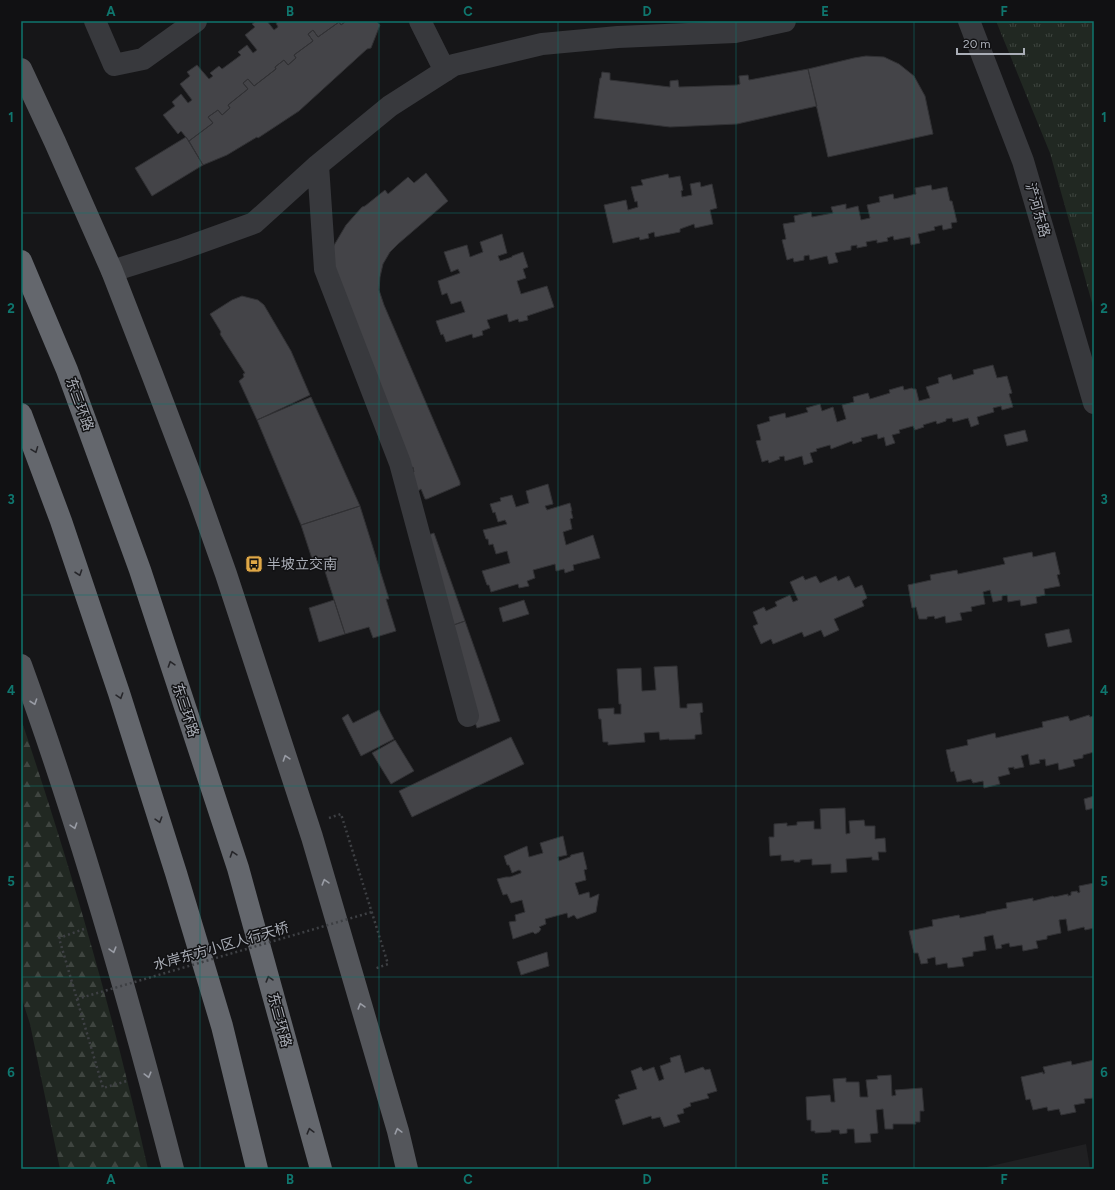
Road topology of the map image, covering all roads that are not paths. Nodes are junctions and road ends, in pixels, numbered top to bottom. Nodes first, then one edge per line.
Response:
1 (95, 21) edge
2 (196, 21) edge
3 (420, 21) edge
4 (785, 21) edge
5 (969, 21) edge
6 (21, 69) edge
7 (445, 71) junction
8 (318, 166) junction
9 (21, 261) edge
10 (112, 272) junction
11 (1094, 403) edge
12 (21, 414) edge
13 (21, 665) edge
14 (468, 716) dead end
15 (173, 1169) edge
16 (257, 1169) edge
17 (320, 1169) edge
18 (407, 1169) edge

1 - 2 street
3 - 7 street
4 - 7 street
5 - 11 street, 浐河东路
6 - 10 main road
7 - 8 street
8 - 10 street
8 - 14 street
17 -> 9 highway, 东三环路
18 -> 10 main road
12 -> 16 highway
13 -> 15 main road

